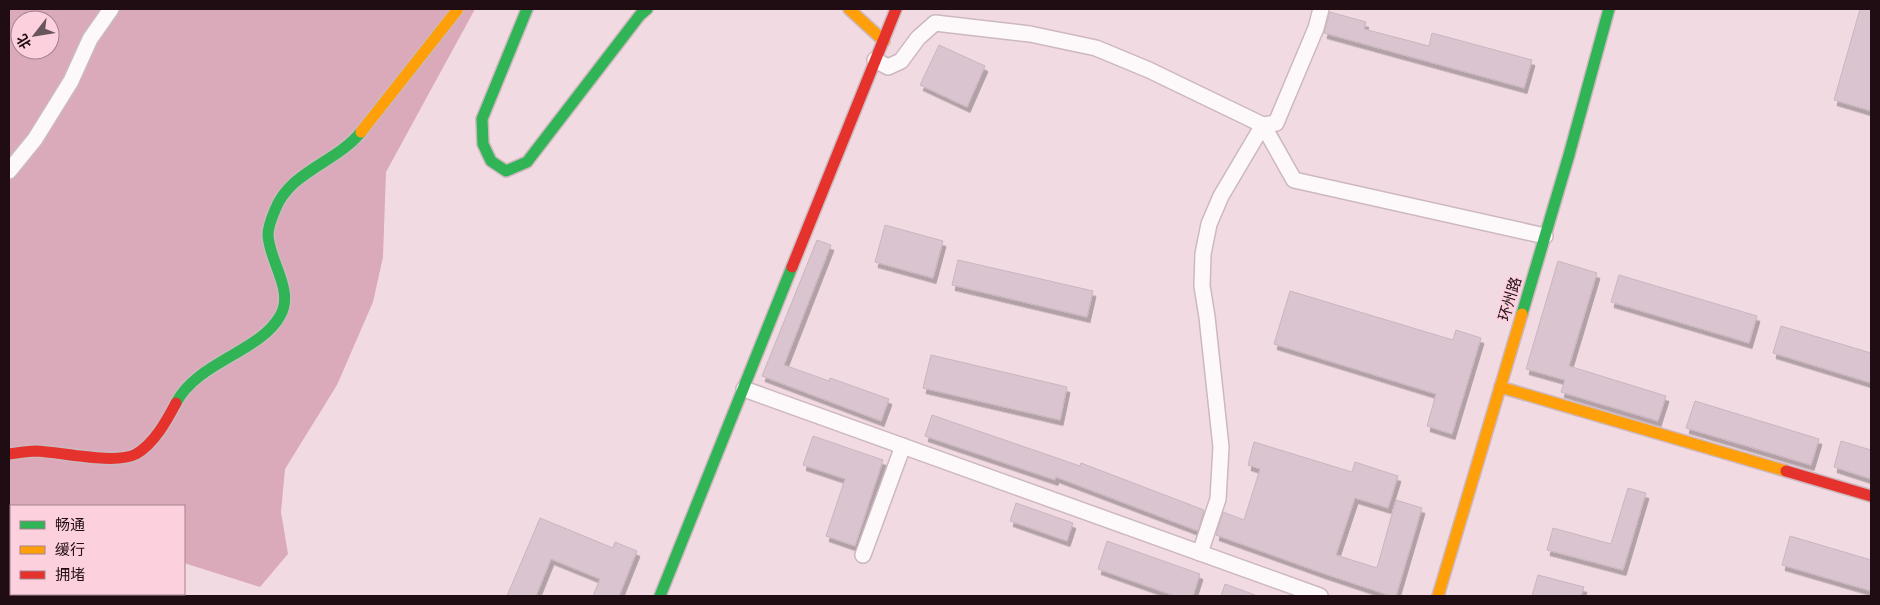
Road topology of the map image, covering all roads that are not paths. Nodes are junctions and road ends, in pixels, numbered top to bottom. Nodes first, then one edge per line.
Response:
1 (111, 9) edge
2 (458, 9) edge
3 (527, 9) edge
4 (647, 9) edge
5 (849, 9) edge
6 (896, 9) edge
7 (1321, 9) edge
8 (1609, 9) edge
9 (884, 41) junction
10 (875, 60) junction
11 (1263, 125) junction
12 (9, 172) edge
13 (1544, 236) junction
14 (1500, 387) junction
15 (744, 389) junction
16 (903, 446) junction
17 (9, 454) edge
18 (1871, 496) edge
19 (1200, 553) junction
20 (864, 555) dead end
21 (660, 596) edge
22 (1320, 596) edge
23 (1438, 596) edge

1 - 12 street
2 - 17 street
3 - 4 street
5 - 9 street
6 - 9 street
7 - 11 street
8 - 13 street, 环州路
9 - 10 street
10 - 11 street
10 - 15 street
11 - 13 street
11 - 19 street
13 - 14 street, 环州路
14 - 18 street
14 - 23 street, 环州路
15 - 16 street
15 - 21 street
16 - 19 street
16 - 20 street
19 - 22 street

